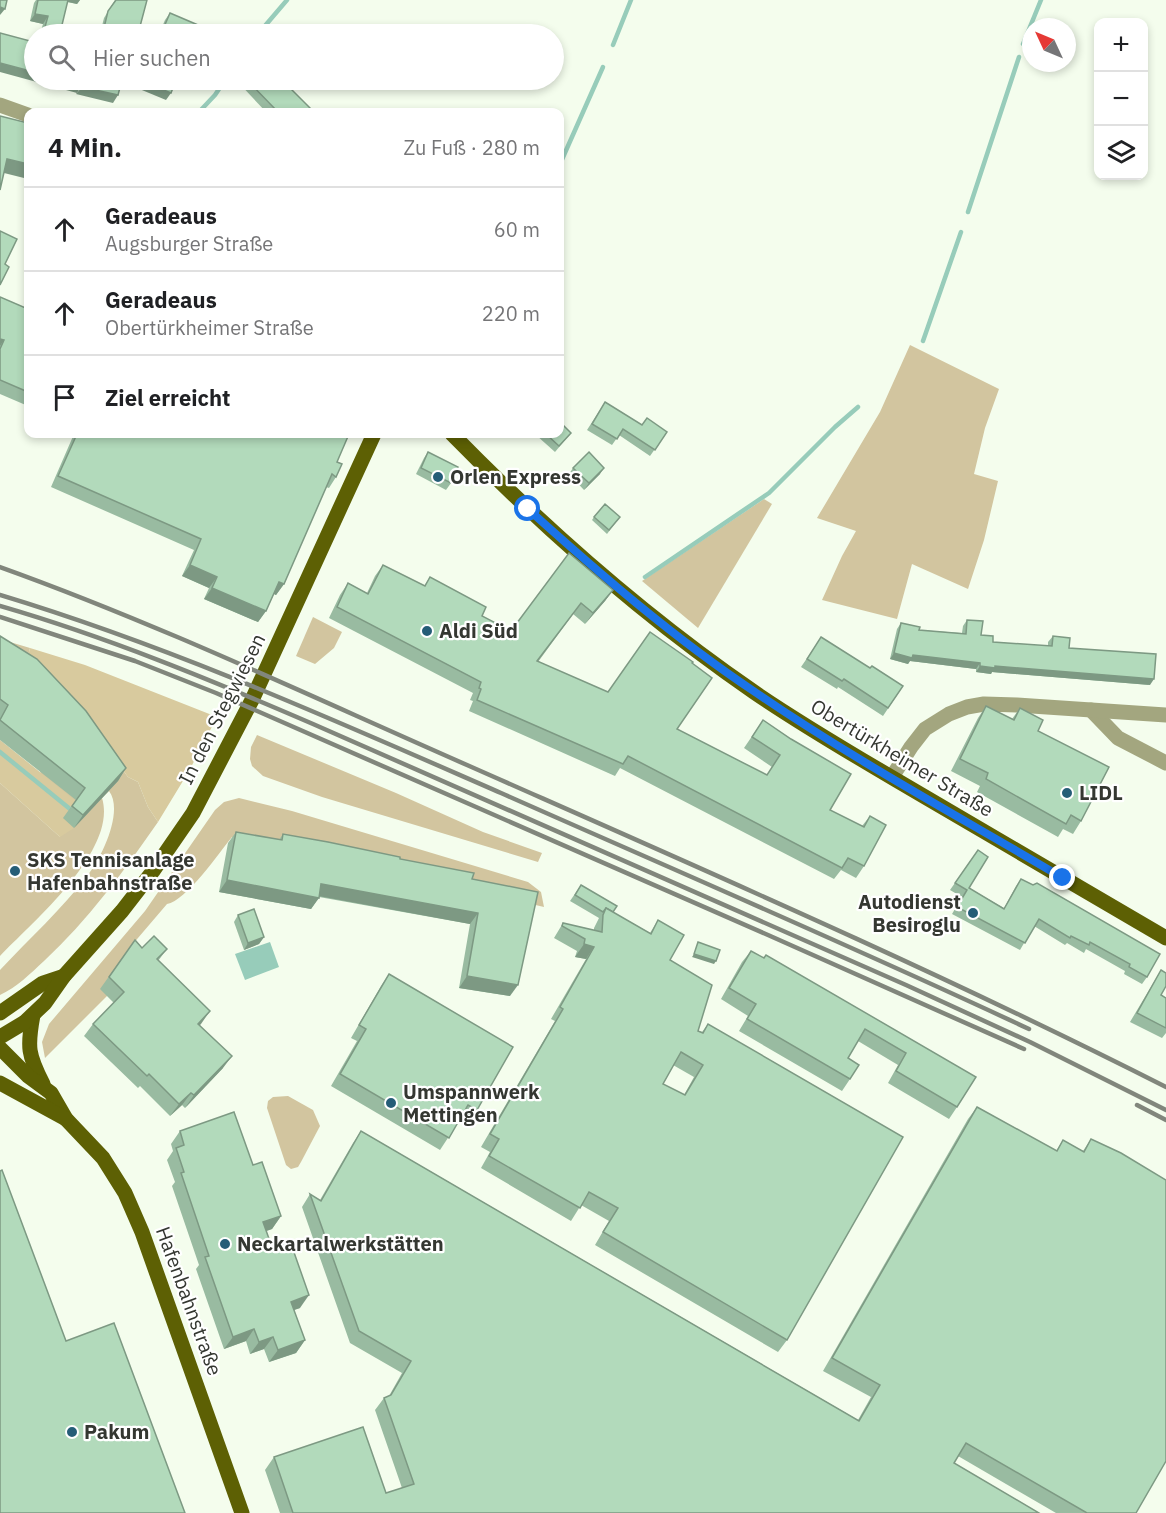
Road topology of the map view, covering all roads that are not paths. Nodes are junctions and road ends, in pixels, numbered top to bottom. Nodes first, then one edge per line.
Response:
1 (0, 105) edge
2 (24, 114) edge
3 (372, 438) edge
4 (456, 438) edge
5 (1091, 710) junction
6 (1166, 715) edge
7 (1166, 763) edge
8 (892, 777) junction
9 (1166, 938) edge
10 (64, 976) junction
11 (0, 1013) edge
12 (33, 1015) junction
13 (0, 1037) edge
14 (0, 1048) edge
15 (0, 1083) edge
16 (45, 1087) junction
17 (66, 1119) junction
18 (242, 1513) edge

1 - 2 street
3 - 10 main road, In den Stegwiesen
4 - 8 main road, Obertürkheimer Straße
5 - 6 street
5 - 7 street
5 - 8 street
8 - 9 main road, Obertürkheimer Straße
10 - 11 main road, In den Stegwiesen
10 - 12 main road, In den Stegwiesen
12 - 13 main road, In den Stegwiesen
12 - 16 main road, Hafenbahnstraße
14 - 16 main road, Hafenbahnstraße
15 - 17 main road, Hafenbahnstraße
16 - 17 main road, Hafenbahnstraße
17 - 18 main road, Hafenbahnstraße

